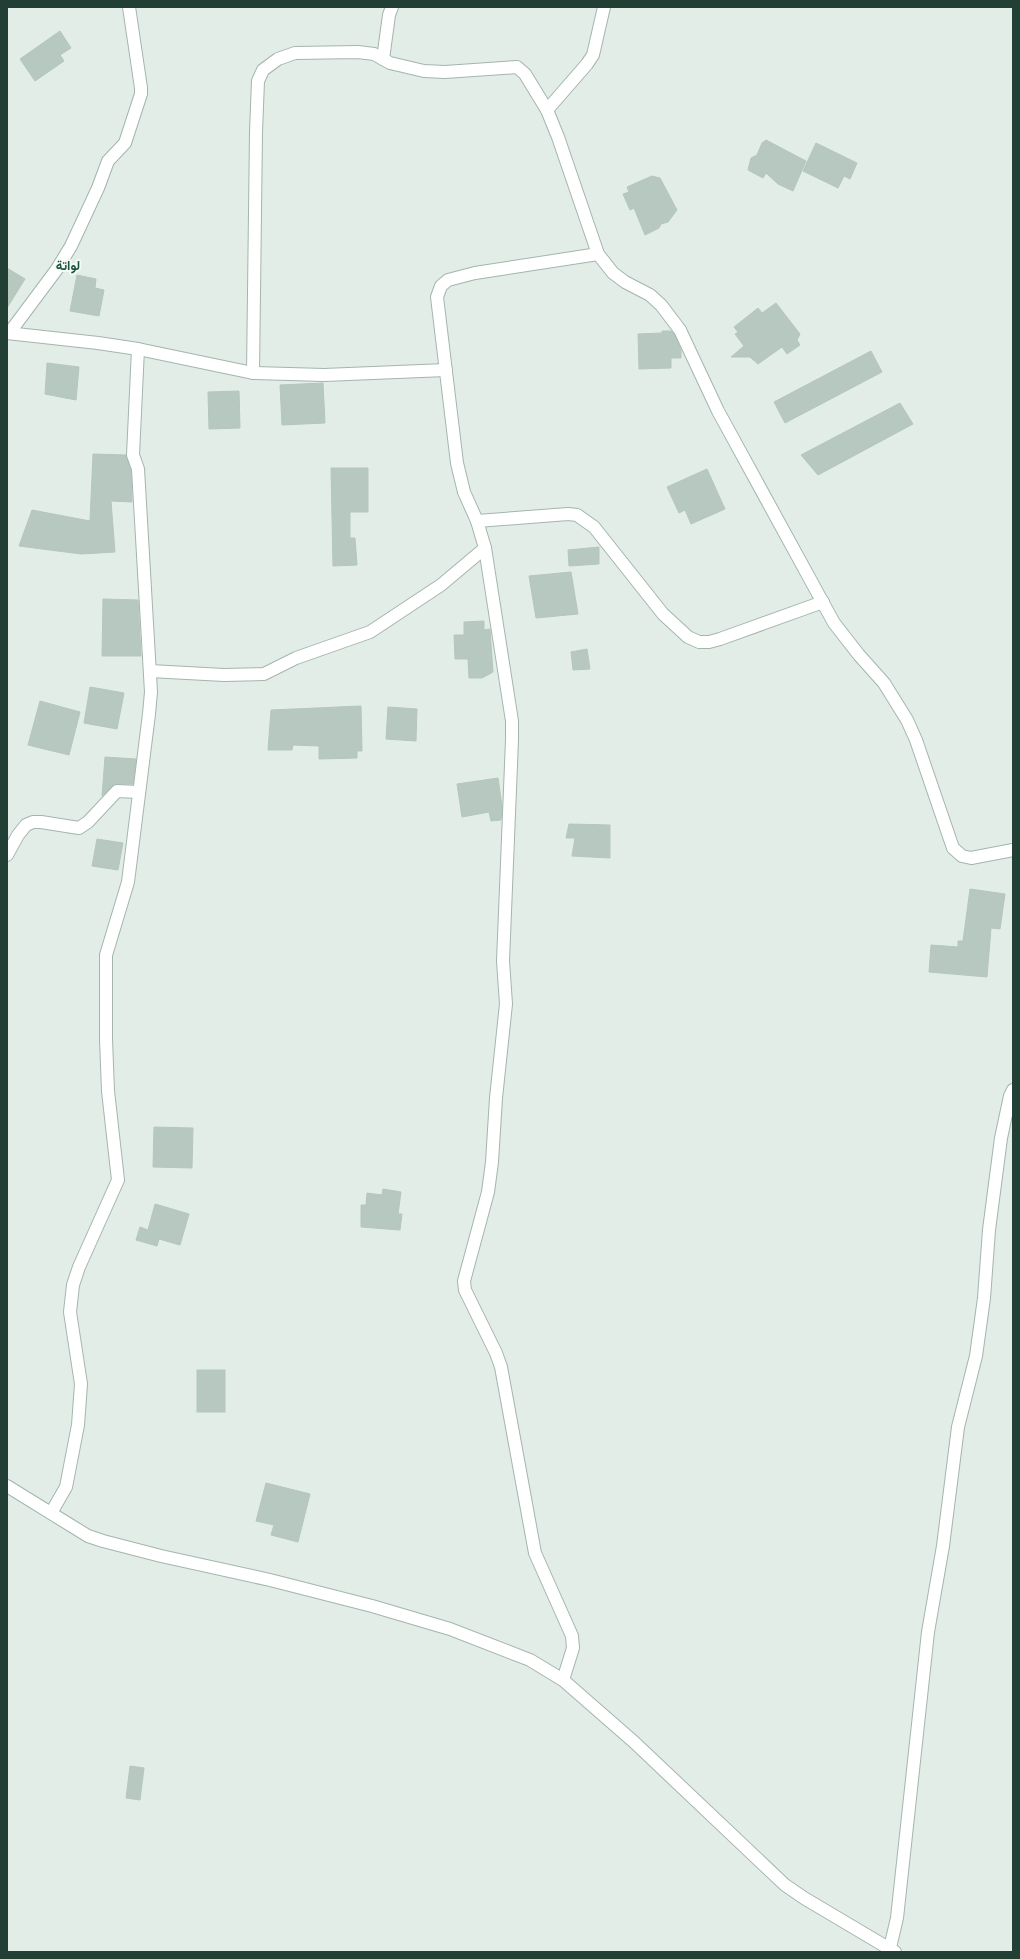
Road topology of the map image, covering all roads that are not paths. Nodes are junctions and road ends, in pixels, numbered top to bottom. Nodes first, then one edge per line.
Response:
1 (129, 7) edge
2 (392, 7) edge
3 (604, 7) edge
4 (383, 59) junction
5 (547, 110) junction
6 (598, 254) junction
7 (9, 333) edge
8 (138, 349) junction
9 (446, 370) junction
10 (253, 373) junction
11 (477, 521) junction
12 (485, 548) junction
13 (823, 602) junction
14 (150, 671) junction
15 (139, 792) junction
16 (1013, 850) edge
17 (7, 855) edge
18 (1013, 1090) edge
19 (7, 1486) edge
20 (51, 1513) junction
21 (563, 1680) junction
22 (891, 1951) edge

1 - 7 street
2 - 4 street
3 - 5 street
4 - 5 street
4 - 10 street
5 - 6 street
6 - 9 street
6 - 13 street
7 - 8 street
8 - 10 street
8 - 14 street
9 - 10 street
9 - 11 street
11 - 12 street
11 - 13 street
12 - 14 street
12 - 21 street
13 - 16 street
14 - 15 street
15 - 17 street
15 - 20 street
18 - 22 street
19 - 20 street
20 - 21 street
21 - 22 street

